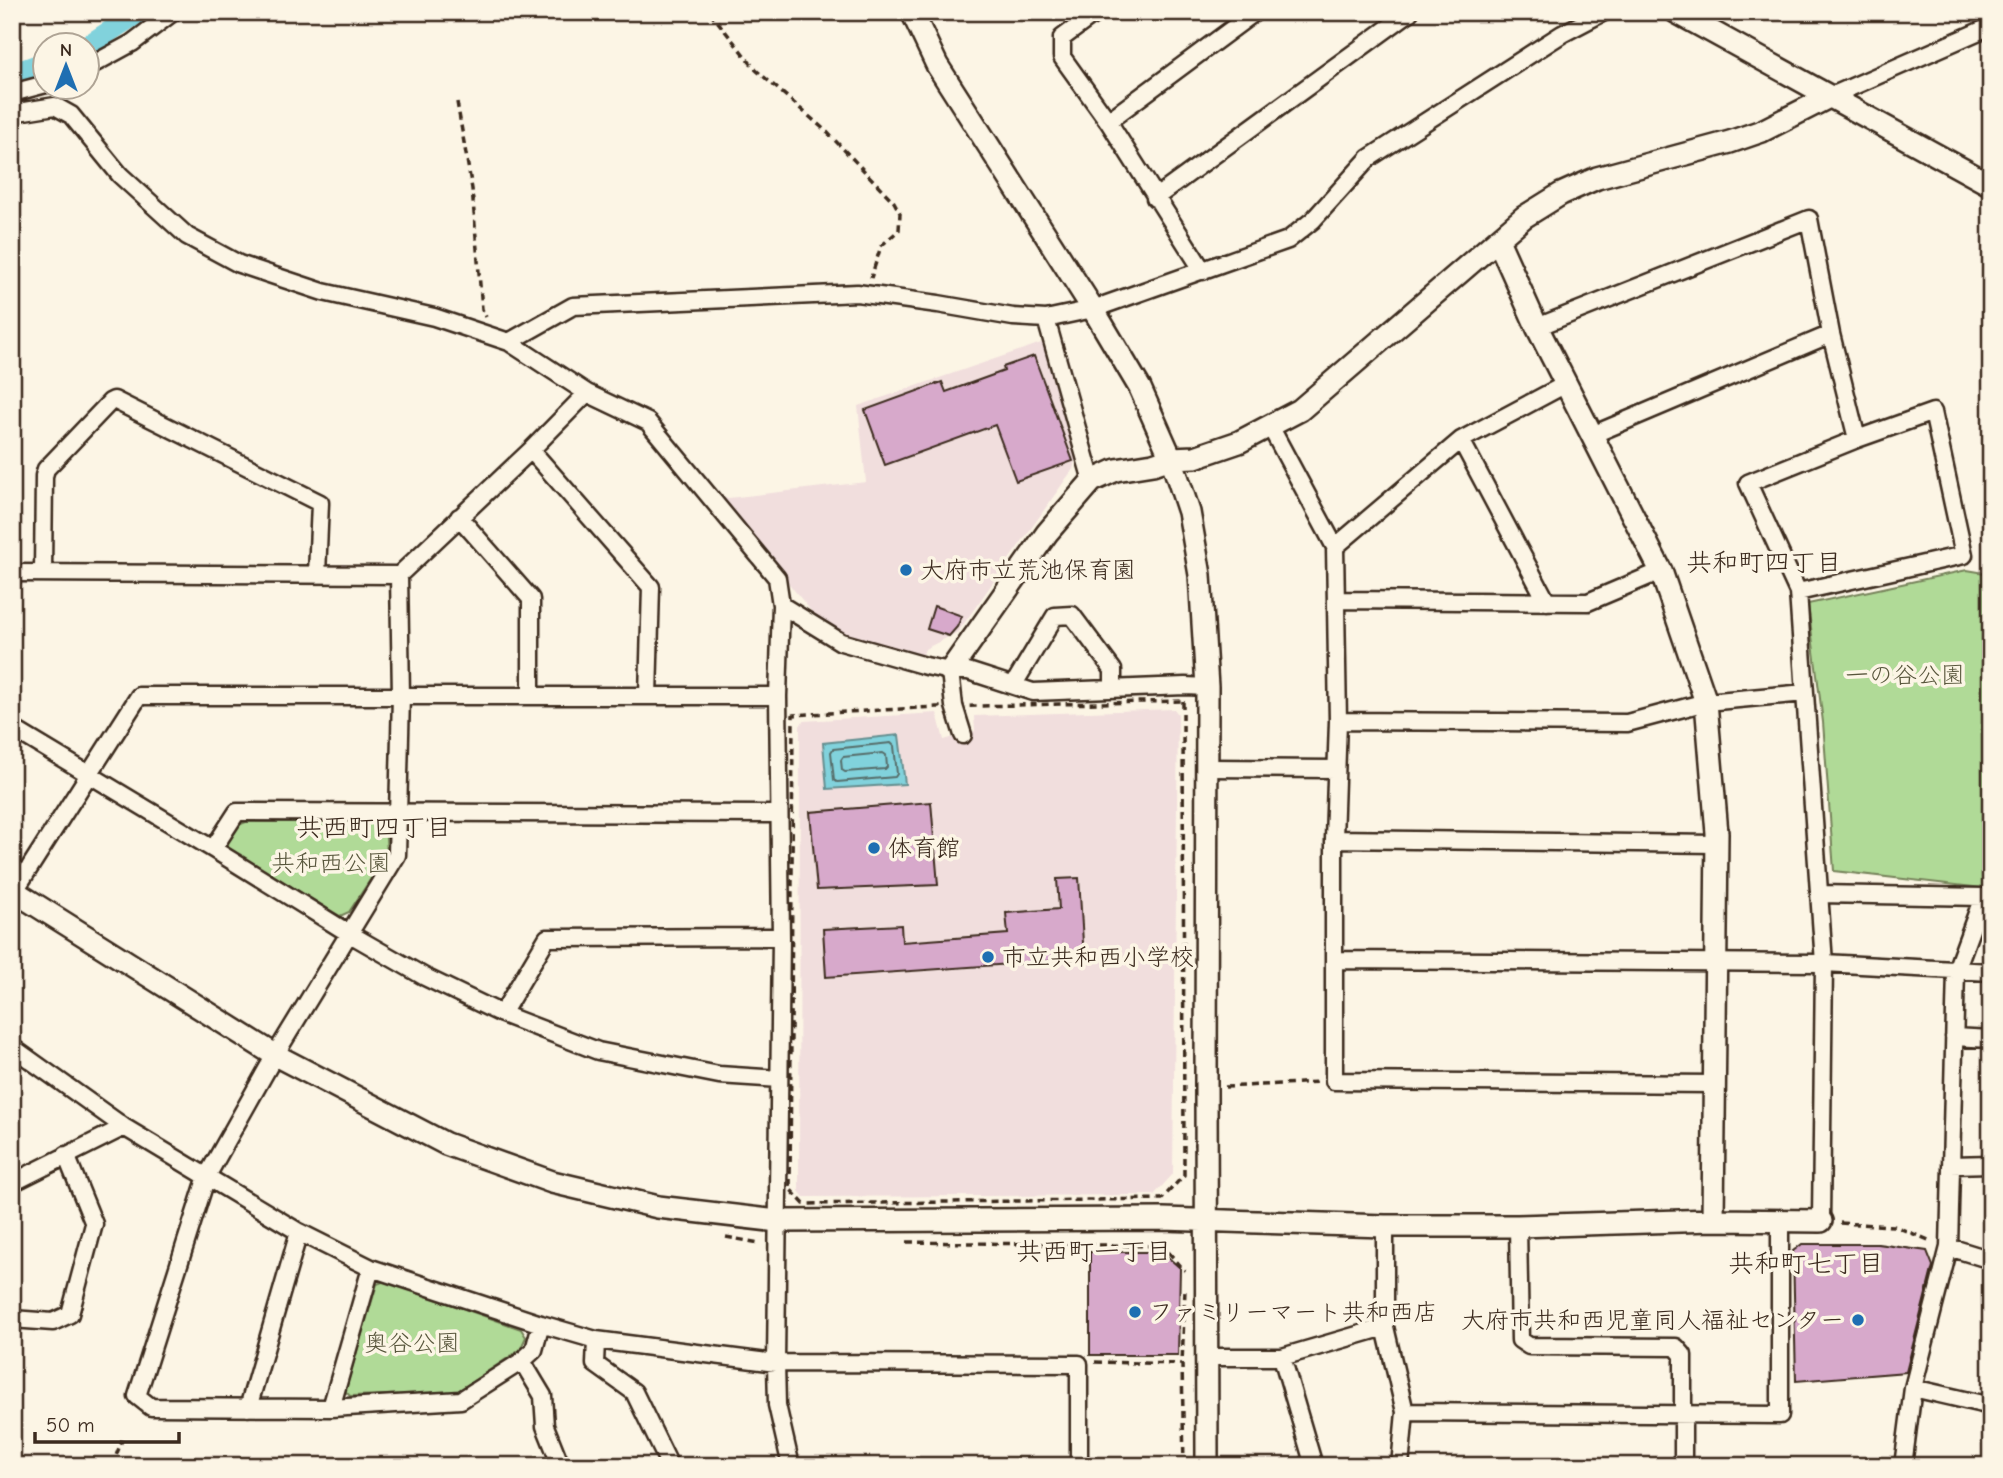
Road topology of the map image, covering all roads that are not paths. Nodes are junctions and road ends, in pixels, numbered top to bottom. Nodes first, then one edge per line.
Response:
1 (173, 12) edge
2 (912, 12) edge
3 (1097, 12) edge
4 (1255, 12) edge
5 (1410, 12) edge
6 (1604, 12) edge
7 (1676, 12) edge
8 (1991, 26) edge
9 (102, 59) edge
10 (32, 88) edge
11 (12, 93) edge
12 (1831, 96) junction
13 (12, 113) edge
14 (1108, 121) junction
15 (1991, 185) edge
16 (1155, 198) junction
17 (1498, 240) junction
18 (1203, 271) junction
19 (1093, 309) junction
20 (1046, 318) junction
21 (1537, 327) junction
22 (1831, 334) junction
23 (509, 342) junction
24 (1566, 384) junction
25 (587, 393) junction
26 (1270, 426) junction
27 (1592, 435) junction
28 (1857, 439) junction
29 (1461, 440) junction
30 (531, 450) junction
31 (1171, 458) junction
32 (1092, 481) junction
33 (459, 517) junction
34 (1335, 547) junction
35 (1661, 571) junction
36 (12, 573) edge
37 (43, 573) junction
38 (317, 575) junction
39 (399, 575) junction
40 (1798, 592) junction
41 (1336, 600) junction
42 (1547, 602) junction
43 (781, 606) junction
44 (950, 671) junction
45 (1014, 684) junction
46 (1207, 687) junction
47 (1113, 688) junction
48 (1805, 693) junction
49 (531, 695) junction
50 (401, 696) junction
51 (648, 696) junction
52 (778, 696) junction
53 (1706, 702) junction
54 (1338, 721) junction
55 (12, 728) edge
56 (963, 736) dead end
57 (1208, 768) junction
58 (1336, 769) junction
59 (89, 774) junction
60 (399, 812) junction
61 (779, 814) junction
62 (1334, 839) junction
63 (1717, 844) junction
64 (214, 849) junction
65 (13, 891) edge
66 (1819, 894) junction
67 (350, 934) junction
68 (780, 937) junction
69 (1334, 960) junction
70 (1716, 961) junction
71 (1824, 963) junction
72 (1956, 970) junction
73 (1991, 972) edge
74 (502, 1014) junction
75 (1954, 1037) junction
76 (1991, 1039) edge
77 (12, 1047) edge
78 (275, 1055) junction
79 (779, 1079) junction
80 (1715, 1084) junction
81 (124, 1127) junction
82 (66, 1155) junction
83 (1991, 1164) edge
84 (1951, 1165) junction
85 (207, 1176) junction
86 (12, 1184) edge
87 (1207, 1220) junction
88 (1713, 1220) junction
89 (778, 1221) junction
90 (1780, 1221) junction
91 (1821, 1222) joint
92 (1385, 1226) junction
93 (1518, 1226) junction
94 (299, 1232) junction
95 (1949, 1247) junction
96 (1991, 1261) edge
97 (371, 1268) junction
98 (12, 1319) edge
99 (541, 1324) junction
100 (1385, 1327) junction
101 (596, 1340) junction
102 (1208, 1357) junction
103 (1282, 1357) junction
104 (522, 1361) junction
105 (776, 1363) junction
106 (1913, 1388) junction
107 (1991, 1406) edge
108 (248, 1408) junction
109 (331, 1408) junction
110 (1405, 1412) junction
111 (1682, 1413) junction
112 (561, 1466) edge
113 (670, 1466) edge
114 (791, 1466) edge
115 (1079, 1466) edge
116 (1207, 1466) edge
117 (1314, 1466) edge
118 (1400, 1466) edge
119 (1683, 1466) edge
120 (1903, 1466) edge

1 - 9 street
2 - 19 street
3 - 14 street
4 - 14 street
5 - 16 street
6 - 18 street
7 - 12 street
8 - 12 street
10 - 11 street
12 - 15 street
12 - 17 street
13 - 23 street
14 - 16 street
16 - 18 street
17 - 21 street
17 - 26 street
18 - 19 street
19 - 20 street
19 - 31 street
20 - 23 street
20 - 32 street
21 - 22 street
21 - 24 street
22 - 27 street
22 - 28 street
23 - 25 street
24 - 27 street
24 - 29 street
25 - 30 street
25 - 43 street
26 - 31 street
26 - 34 street
27 - 35 street
28 - 40 street
28 - 40 street
29 - 34 street
29 - 42 street
30 - 33 street
30 - 51 street
31 - 32 street
31 - 46 street
32 - 44 street
33 - 39 street
33 - 49 street
34 - 41 street
35 - 42 street
35 - 53 street
36 - 37 street
37 - 38 street
37 - 38 street
38 - 39 street
39 - 50 street
40 - 48 street
41 - 42 street
41 - 54 street
43 - 44 street
43 - 52 street
44 - 45 street
44 - 56 street
45 - 47 street
45 - 47 street
46 - 47 street
46 - 57 street
48 - 53 street
48 - 66 street
49 - 50 street
49 - 51 street
50 - 59 street
50 - 60 street
51 - 52 street
52 - 61 street
53 - 54 street
53 - 63 street
54 - 58 street
55 - 59 street
57 - 58 street
57 - 87 street
58 - 62 street
59 - 64 street
59 - 65 street
60 - 61 street
60 - 64 street
60 - 67 street
61 - 68 street
62 - 63 street
62 - 69 street
63 - 70 street
64 - 67 street
65 - 78 street
66 - 71 street
66 - 72 street
67 - 74 street
67 - 78 street
68 - 74 street
68 - 79 street
69 - 70 street
69 - 80 street
70 - 71 street
70 - 80 street
71 - 72 street
71 - 91 street
72 - 73 street
72 - 75 street
74 - 79 street
75 - 76 street
75 - 84 street
77 - 81 street
78 - 85 street
78 - 89 street
79 - 89 street
80 - 88 street
81 - 82 street
81 - 85 street
82 - 86 street
82 - 98 street
83 - 84 street
84 - 95 street
85 - 94 street
85 - 108 street
87 - 89 street
87 - 92 street
87 - 102 street
88 - 90 street
88 - 93 street
89 - 105 street
90 - 91 street
90 - 111 street
92 - 93 street
92 - 100 street
93 - 111 street
94 - 97 street
94 - 108 street
95 - 96 street
95 - 106 street
97 - 99 street
97 - 109 street
99 - 101 street
99 - 104 street
100 - 103 street
100 - 110 street
101 - 105 street
101 - 113 street
102 - 103 street
102 - 116 street
103 - 117 street
104 - 109 street
104 - 112 street
105 - 114 street
105 - 115 street
106 - 107 street
106 - 120 street
108 - 109 street
110 - 111 street
110 - 118 street
111 - 119 street

